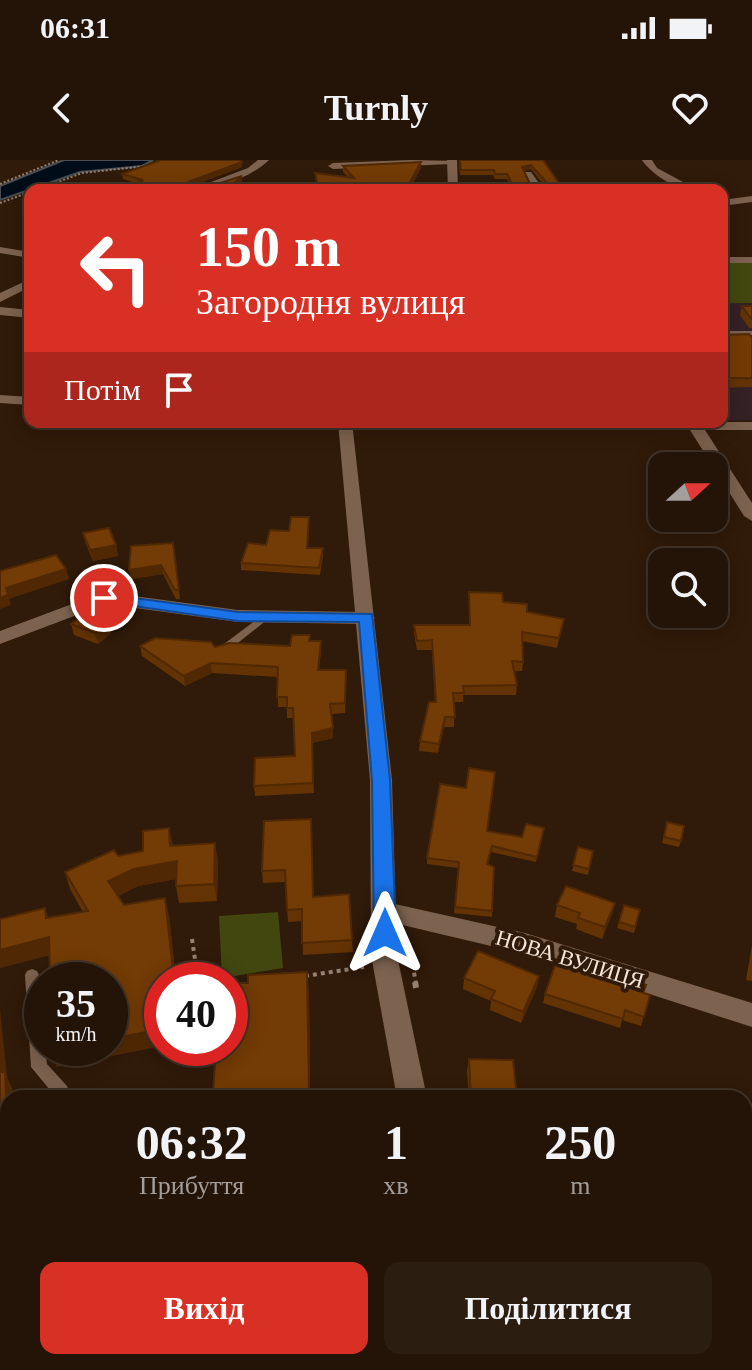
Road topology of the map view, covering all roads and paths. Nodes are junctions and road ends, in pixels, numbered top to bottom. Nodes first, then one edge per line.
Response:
1 (59, 160) edge
2 (264, 160) edge
3 (322, 160) edge
4 (452, 160) edge
5 (647, 160) edge
6 (154, 164) edge
7 (333, 166) junction
8 (528, 174) edge
9 (343, 175) edge
10 (0, 184) edge
11 (53, 184) edge
12 (212, 184) edge
13 (453, 184) edge
14 (535, 184) edge
15 (681, 184) edge
16 (24, 194) edge
17 (752, 199) edge
18 (728, 202) edge
19 (0, 203) edge
20 (0, 250) edge
21 (24, 254) edge
22 (728, 260) edge
23 (752, 260) edge
24 (24, 287) edge
25 (0, 298) edge
26 (0, 311) edge
27 (24, 313) edge
28 (728, 333) edge
29 (752, 333) edge
30 (0, 399) edge
31 (24, 401) edge
32 (728, 426) edge
33 (752, 426) edge
34 (347, 428) edge
35 (695, 428) edge
36 (751, 514) edge
37 (264, 617) junction
38 (366, 618) junction
39 (0, 638) edge
40 (220, 652) edge
41 (386, 912) junction
42 (192, 939) dead end
43 (195, 962) edge
44 (386, 963) junction
45 (290, 978) edge
46 (752, 1015) edge
47 (39, 1066) edge
48 (60, 1090) edge
49 (410, 1090) edge

1 - 10 path
2 - 12 street
3 - 7 street
4 - 7 street
4 - 13 street
5 - 15 street
6 - 11 path
7 - 9 street
8 - 14 street
16 - 19 path
17 - 18 street
20 - 21 street
22 - 23 street
24 - 25 street
26 - 27 street
28 - 29 lane
30 - 31 street
32 - 33 street
34 - 38 street
35 - 36 street
37 - 38 street
37 - 39 street
37 - 40 lane
38 - 41 street
41 - 44 street
41 - 46 street, НОВА ВУЛИЦЯ
42 - 43 path
44 - 45 path
44 - 49 street
47 - 48 lane

